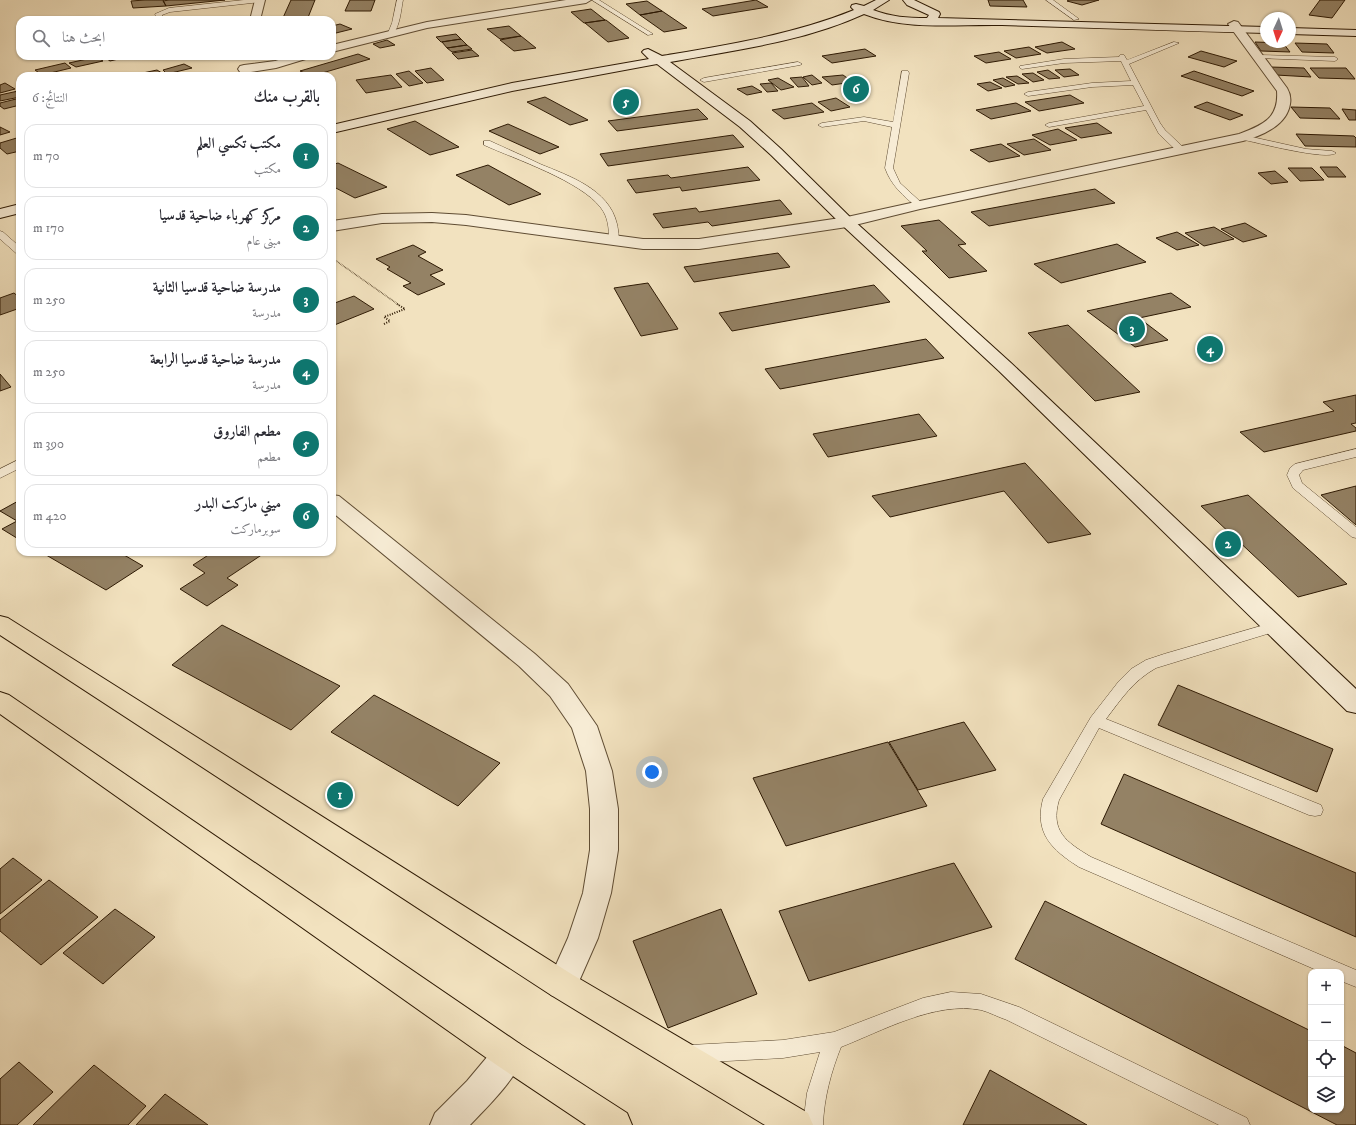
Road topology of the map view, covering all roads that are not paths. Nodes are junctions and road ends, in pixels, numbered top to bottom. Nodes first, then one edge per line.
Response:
1 (260, 0) edge
2 (400, 0) edge
3 (586, 0) edge
4 (595, 0) edge
5 (884, 0) edge
6 (908, 0) edge
7 (1049, 0) edge
8 (859, 5) edge
9 (159, 16) edge
10 (256, 16) edge
11 (933, 17) junction
12 (1076, 19) junction
13 (1260, 25) edge
14 (877, 26) dead end
15 (1296, 26) edge
16 (1236, 27) junction
17 (1356, 28) edge
18 (846, 29) dead end
19 (1260, 29) edge
20 (1296, 31) edge
21 (391, 33) junction
22 (1356, 33) edge
23 (650, 34) dead end
24 (777, 39) junction
25 (1176, 43) dead end
26 (336, 47) edge
27 (663, 55) junction
28 (1258, 57) junction
29 (1123, 59) junction
30 (1335, 59) dead end
31 (244, 60) edge
32 (287, 60) edge
33 (798, 64) dead end
34 (260, 66) edge
35 (1022, 67) dead end
36 (245, 72) edge
37 (247, 72) edge
38 (905, 73) dead end
39 (698, 82) junction
40 (1135, 83) junction
41 (456, 88) dead end
42 (1028, 94) dead end
43 (1147, 108) junction
44 (1049, 124) dead end
45 (822, 125) dead end
46 (896, 125) junction
47 (336, 128) edge
48 (1243, 137) junction
49 (487, 143) dead end
50 (1181, 150) junction
51 (784, 151) junction
52 (1332, 153) dead end
53 (826, 180) junction
54 (808, 183) junction
55 (920, 205) junction
56 (16, 209) edge
57 (0, 214) edge
58 (865, 218) junction
59 (847, 222) junction
60 (16, 223) edge
61 (336, 225) edge
62 (0, 228) edge
63 (0, 234) edge
64 (614, 240) junction
65 (16, 248) edge
66 (1356, 453) edge
67 (16, 465) edge
68 (0, 474) edge
69 (1132, 480) junction
70 (336, 504) edge
71 (1356, 534) edge
72 (0, 624) edge
73 (1283, 625) junction
74 (1356, 684) edge
75 (0, 701) edge
76 (1356, 704) edge
77 (1096, 721) junction
78 (1315, 810) dead end
79 (1333, 969) edge
80 (1344, 974) edge
81 (1356, 979) edge
82 (562, 985) junction
83 (834, 1041) junction
84 (678, 1054) junction
85 (509, 1055) junction
86 (447, 1125) edge
87 (614, 1125) edge
88 (796, 1125) edge
89 (813, 1125) edge
90 (1240, 1125) edge

1 - 9 lane
1 - 10 street
2 - 21 lane
3 - 21 street
4 - 23 lane
5 - 8 street
6 - 11 street
7 - 12 lane
8 - 11 street
8 - 24 street
8 - 27 street
11 - 12 street
11 - 14 street
11 - 16 street
12 - 16 street
13 - 16 street
15 - 17 street
16 - 19 street
16 - 28 street
18 - 24 street
20 - 22 street
21 - 26 street
24 - 27 street
25 - 29 lane
27 - 39 street
27 - 41 street
27 - 47 street
28 - 30 lane
28 - 48 street
29 - 35 lane
29 - 40 lane
31 - 36 street
32 - 34 street
33 - 39 lane
34 - 37 street
38 - 46 lane
39 - 51 street
40 - 42 lane
40 - 43 lane
43 - 44 lane
43 - 50 lane
45 - 46 lane
46 - 55 lane
48 - 50 street
48 - 52 lane
49 - 64 lane
50 - 55 street
51 - 53 street
51 - 54 street
53 - 54 street
53 - 58 street
54 - 59 street
55 - 58 street
56 - 57 street
58 - 59 street
58 - 69 street
59 - 64 street
59 - 69 street
60 - 62 street
61 - 64 street
63 - 65 lane
66 - 71 lane
67 - 68 lane
69 - 73 street
70 - 82 street
72 - 82 main road
73 - 74 street
73 - 76 street
73 - 77 lane
75 - 85 main road
77 - 78 lane
77 - 79 lane
80 - 81 lane
82 - 84 main road
83 - 84 lane
83 - 89 lane
83 - 90 lane
84 - 88 main road
85 - 86 street
85 - 87 main road

